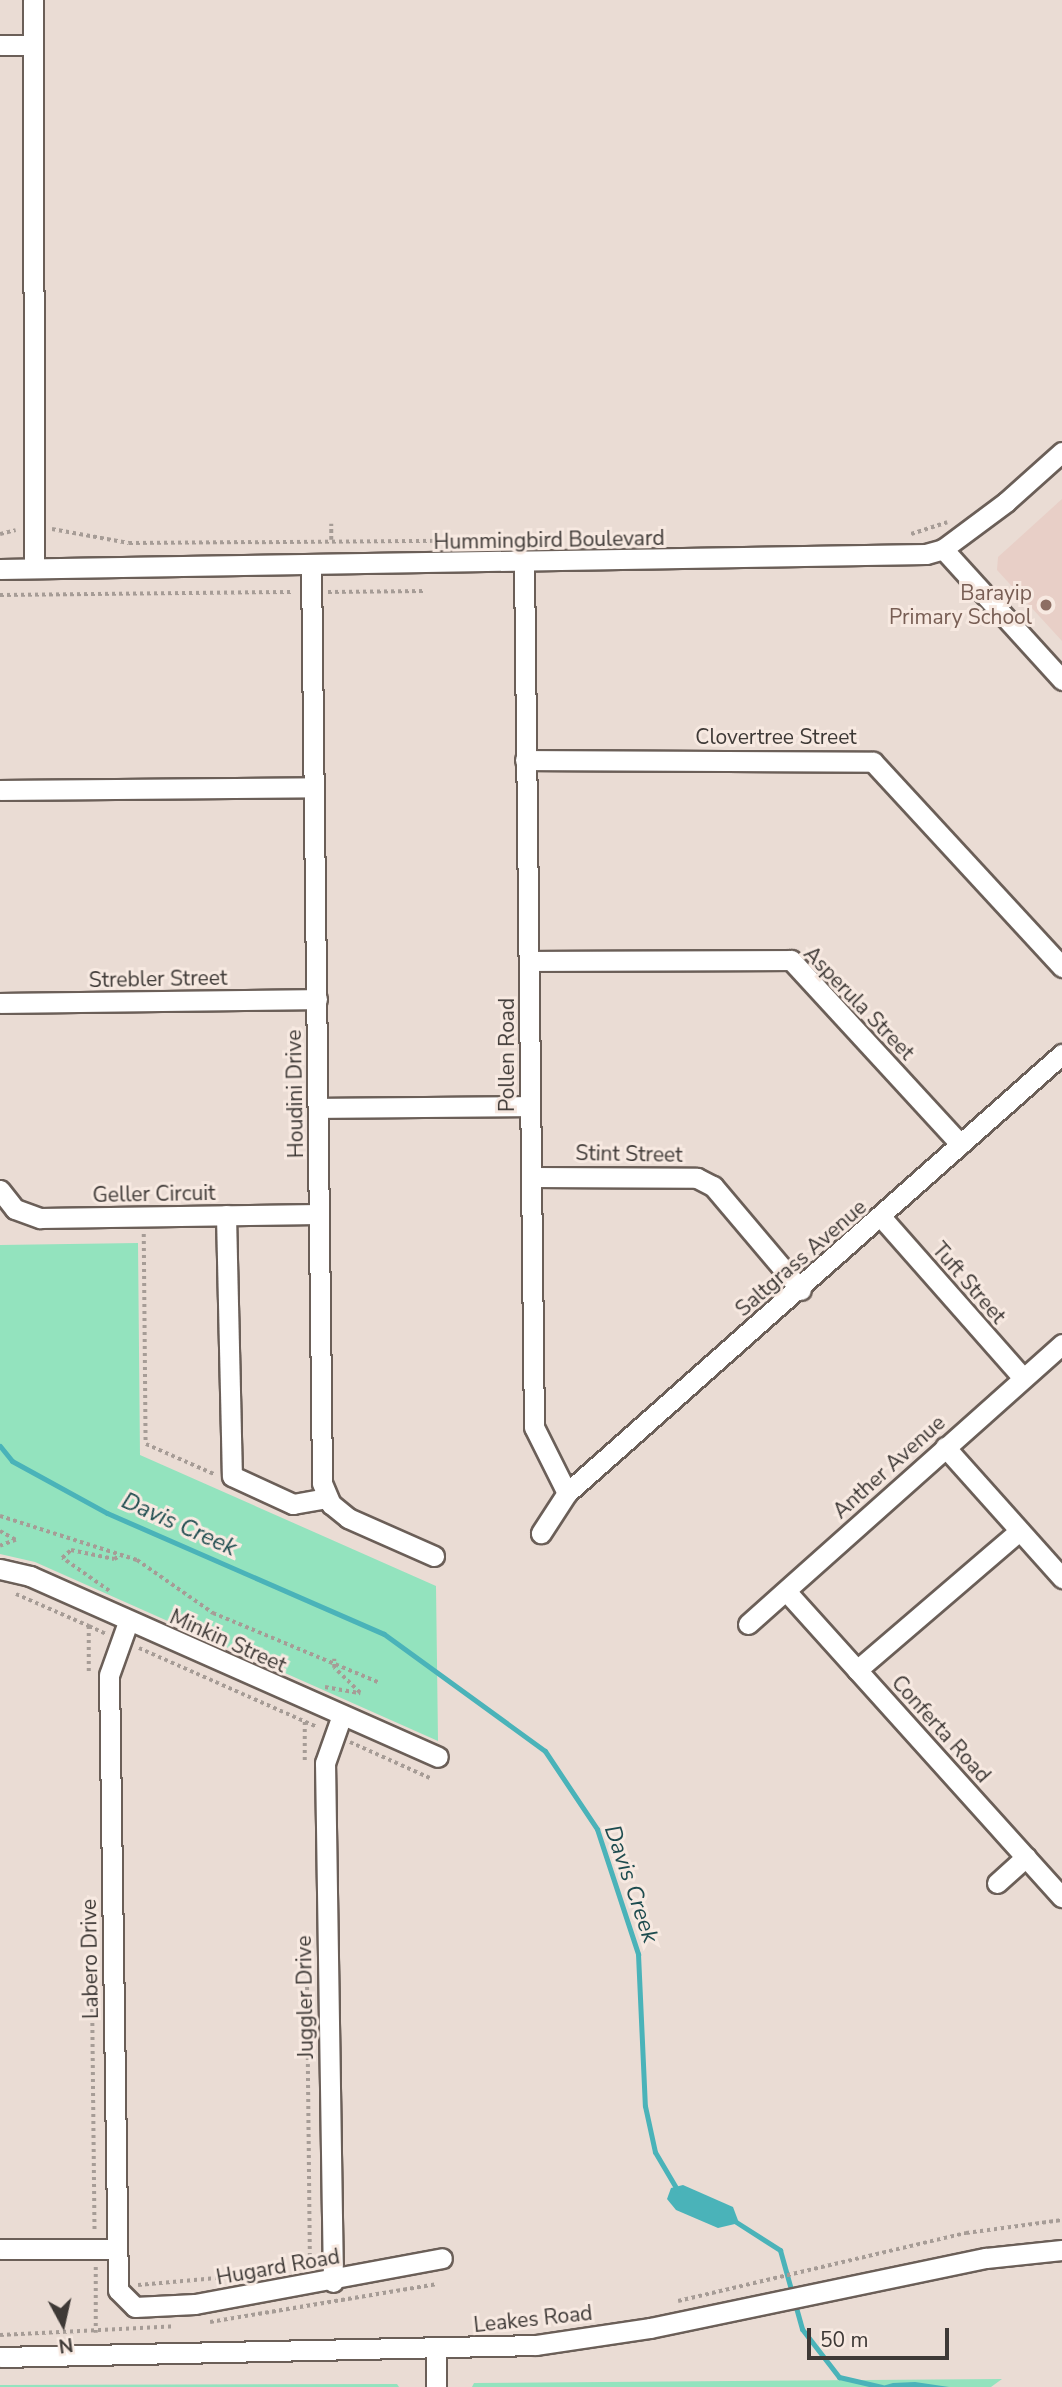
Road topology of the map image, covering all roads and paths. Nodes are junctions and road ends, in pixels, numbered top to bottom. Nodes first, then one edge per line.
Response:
1 (33, 0) edge
2 (0, 45) edge
3 (33, 45) junction
4 (1062, 452) edge
5 (957, 518) dead end
6 (54, 529) dead end
7 (15, 530) dead end
8 (0, 534) edge
9 (903, 537) dead end
10 (534, 540) dead end
11 (943, 549) junction
12 (524, 562) junction
13 (310, 565) junction
14 (34, 568) junction
15 (0, 569) edge
16 (425, 591) dead end
17 (301, 592) junction
18 (0, 596) edge
19 (291, 606) dead end
20 (1062, 680) edge
21 (525, 760) junction
22 (313, 787) junction
23 (0, 790) edge
24 (530, 961) junction
25 (1062, 967) edge
26 (317, 999) junction
27 (0, 1003) edge
28 (1062, 1054) edge
29 (530, 1106) junction
30 (318, 1108) junction
31 (960, 1144) junction
32 (532, 1177) junction
33 (0, 1190) edge
34 (319, 1214) junction
35 (226, 1215) junction
36 (143, 1216) junction
37 (882, 1218) junction
38 (801, 1290) junction
39 (1062, 1344) edge
40 (1023, 1378) junction
41 (945, 1447) junction
42 (228, 1465) junction
43 (567, 1493) junction
44 (327, 1498) junction
45 (0, 1516) edge
46 (0, 1531) edge
47 (1020, 1531) junction
48 (541, 1533) dead end
49 (0, 1546) edge
50 (122, 1555) junction
51 (435, 1556) dead end
52 (0, 1569) edge
53 (1062, 1578) edge
54 (786, 1591) junction
55 (11, 1592) dead end
56 (100, 1609) junction
57 (128, 1622) junction
58 (748, 1624) dead end
59 (90, 1627) junction
60 (118, 1639) junction
61 (857, 1670) junction
62 (89, 1682) dead end
63 (378, 1682) dead end
64 (342, 1714) junction
65 (304, 1722) junction
66 (335, 1735) junction
67 (354, 1744) junction
68 (350, 1752) dead end
69 (438, 1757) dead end
70 (305, 1778) dead end
71 (430, 1779) dead end
72 (1026, 1857) junction
73 (997, 1884) dead end
74 (1062, 1897) edge
75 (307, 1944) dead end
76 (92, 1958) dead end
77 (1062, 2220) edge
78 (0, 2249) edge
79 (95, 2249) junction
80 (116, 2249) junction
81 (1062, 2250) edge
82 (442, 2258) dead end
83 (331, 2260) junction
84 (310, 2264) junction
85 (297, 2266) dead end
86 (241, 2275) dead end
87 (333, 2281) junction
88 (96, 2285) junction
89 (120, 2292) junction
90 (671, 2303) dead end
91 (96, 2333) dead end
92 (436, 2350) junction
93 (0, 2357) edge
94 (436, 2387) edge

1 - 3 street
2 - 3 street
3 - 14 street
4 - 11 street
5 - 9 path
6 - 10 path
7 - 8 path
11 - 12 street, Hummingbird Boulevard
11 - 20 street
12 - 13 street, Hummingbird Boulevard
12 - 21 street, Pollen Road
13 - 14 street, Hummingbird Boulevard
13 - 17 street, Houdini Drive
14 - 15 street, Hummingbird Boulevard
16 - 17 path
17 - 18 path
17 - 19 path
17 - 22 street, Houdini Drive
21 - 24 street, Pollen Road
21 - 25 street, Clovertree Street
22 - 23 street
22 - 26 street, Houdini Drive
24 - 29 street, Pollen Road
24 - 31 street, Asperula Street
26 - 27 street, Strebler Street
26 - 30 street, Houdini Drive
28 - 31 street, Saltgrass Avenue
29 - 30 street
29 - 32 street, Pollen Road
30 - 34 street, Houdini Drive
31 - 37 street, Saltgrass Avenue
32 - 38 street, Stint Street
32 - 43 street, Pollen Road
33 - 36 street, Geller Circuit
34 - 35 street, Geller Circuit
34 - 44 street, Houdini Drive
35 - 36 street, Geller Circuit
35 - 42 street
36 - 42 path
37 - 38 street, Saltgrass Avenue
37 - 40 street, Tuft Street
38 - 43 street, Saltgrass Avenue
39 - 40 street, Anther Avenue
40 - 41 street, Anther Avenue
41 - 47 street
41 - 54 street, Anther Avenue
42 - 44 street
43 - 48 street
44 - 51 street
45 - 50 path
46 - 49 path
47 - 53 street
47 - 61 street
50 - 56 path
50 - 63 path
52 - 56 street, Minkin Street
54 - 58 street, Anther Avenue
54 - 61 street, Conferta Road
55 - 59 path
56 - 57 street, Minkin Street
56 - 59 path
57 - 60 street, Labero Drive
57 - 64 street, Minkin Street
59 - 60 path
59 - 62 path
60 - 65 path
60 - 80 street, Labero Drive
61 - 72 street, Conferta Road
64 - 66 street, Juggler Drive
64 - 69 street, Minkin Street
65 - 66 path
65 - 70 path
66 - 67 path
66 - 83 street, Juggler Drive
67 - 68 path
67 - 71 path
72 - 73 street
72 - 74 street, Conferta Road
75 - 84 path
76 - 79 path
77 - 90 path
78 - 79 street
79 - 80 street
79 - 88 path
80 - 89 street, Labero Drive
81 - 92 street, Leakes Road
82 - 87 street, Hugard Road
83 - 84 path
83 - 87 street, Juggler Drive
84 - 85 path
86 - 89 path
87 - 89 street, Hugard Road
88 - 89 path
88 - 91 path
92 - 93 street, Leakes Road
92 - 94 street

